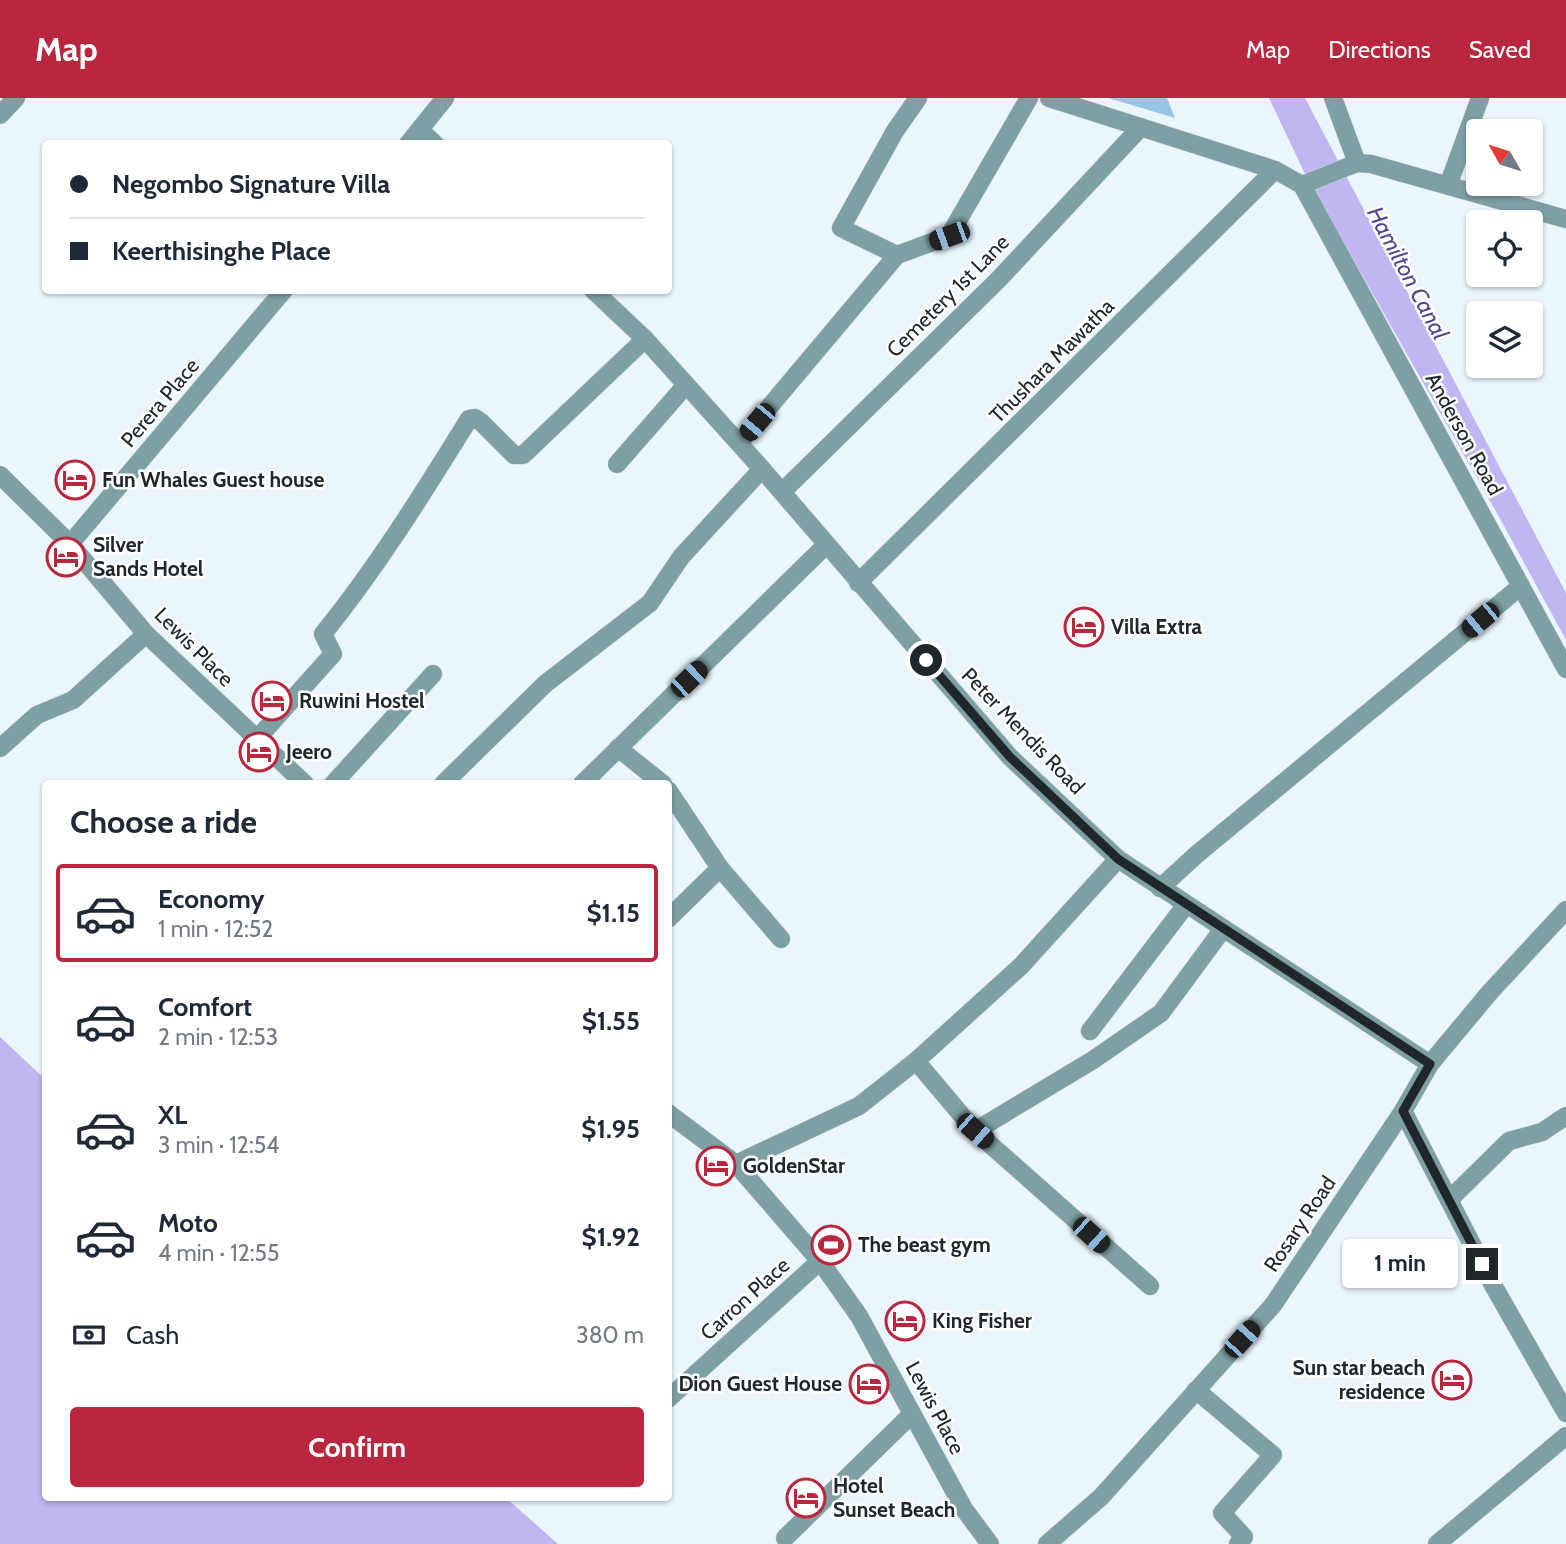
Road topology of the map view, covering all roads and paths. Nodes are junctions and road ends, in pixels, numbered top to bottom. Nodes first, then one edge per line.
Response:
1 (16, 98) edge
2 (445, 98) edge
3 (918, 98) edge
4 (1029, 98) edge
5 (1049, 98) edge
6 (1333, 98) edge
7 (1480, 98) edge
8 (0, 115) edge
9 (1141, 127) junction
10 (414, 137) edge
11 (1351, 165) junction
12 (1275, 170) junction
13 (1308, 183) junction
14 (1449, 183) junction
15 (1566, 219) edge
16 (897, 255) junction
17 (281, 294) edge
18 (597, 294) edge
19 (645, 339) junction
20 (687, 385) junction
21 (739, 443) junction
22 (617, 464) dead end
23 (762, 469) junction
24 (0, 475) edge
25 (782, 492) junction
26 (70, 544) junction
27 (826, 545) junction
28 (859, 583) junction
29 (1521, 586) junction
30 (146, 634) junction
31 (1566, 669) edge
32 (433, 674) dead end
33 (256, 740) junction
34 (0, 748) edge
35 (618, 748) junction
36 (301, 780) edge
37 (337, 780) edge
38 (447, 780) edge
39 (586, 780) edge
40 (658, 780) edge
41 (672, 796) edge
42 (1118, 859) junction
43 (720, 868) junction
44 (1160, 888) junction
45 (1185, 906) junction
46 (1566, 910) edge
47 (672, 915) edge
48 (1223, 929) junction
49 (781, 939) dead end
50 (1090, 1031) dead end
51 (916, 1061) junction
52 (1430, 1064) junction
53 (1403, 1111) junction
54 (672, 1115) edge
55 (1566, 1116) edge
56 (975, 1131) junction
57 (736, 1164) junction
58 (1449, 1200) junction
59 (820, 1261) junction
60 (1150, 1286) dead end
61 (1196, 1391) junction
62 (672, 1395) edge
63 (1566, 1413) edge
64 (912, 1414) junction
65 (1566, 1436) edge
66 (785, 1538) dead end
67 (990, 1544) edge
68 (1047, 1544) edge
69 (1238, 1544) edge
70 (1437, 1544) edge

1 - 8 street
2 - 10 street
3 - 16 street
4 - 16 street
5 - 9 street
6 - 11 street
7 - 14 street
9 - 12 street
9 - 25 street, Cemetery 1st Lane
11 - 13 street
11 - 14 street
12 - 13 street
12 - 28 street, Thushara Mawatha
13 - 29 street, Anderson Road
14 - 15 street
16 - 21 street
17 - 26 street, Perera Place
18 - 19 street, Peter Mendis Road
19 - 20 street, Peter Mendis Road
19 - 33 street
20 - 21 street, Peter Mendis Road
20 - 22 street
21 - 23 street, Peter Mendis Road
23 - 25 street, Peter Mendis Road
23 - 38 street
24 - 26 street, Lewis Place
25 - 27 street, Peter Mendis Road
26 - 30 street, Lewis Place
27 - 28 street, Peter Mendis Road
27 - 35 street
28 - 42 street, Peter Mendis Road
29 - 31 street, Anderson Road
29 - 44 street
30 - 33 street, Lewis Place
30 - 34 street
32 - 37 street
33 - 36 street, Lewis Place
35 - 39 street
35 - 40 street
41 - 43 street
42 - 44 street, Peter Mendis Road
42 - 51 street
43 - 47 street
43 - 49 street
44 - 45 street, Peter Mendis Road
45 - 48 street, Peter Mendis Road
45 - 50 street
46 - 52 street, Rosary Road
48 - 52 street, Peter Mendis Road
48 - 56 street
51 - 56 street
51 - 57 street
52 - 53 street, Rosary Road
53 - 58 street
53 - 61 street, Rosary Road
54 - 57 street, Lewis Place
55 - 58 street
56 - 60 street
57 - 59 street, Lewis Place
58 - 63 street
59 - 62 street, Carron Place
59 - 64 street, Lewis Place
61 - 68 street, Rosary Road
61 - 69 street
64 - 66 street
64 - 67 street, Lewis Place
65 - 70 street

